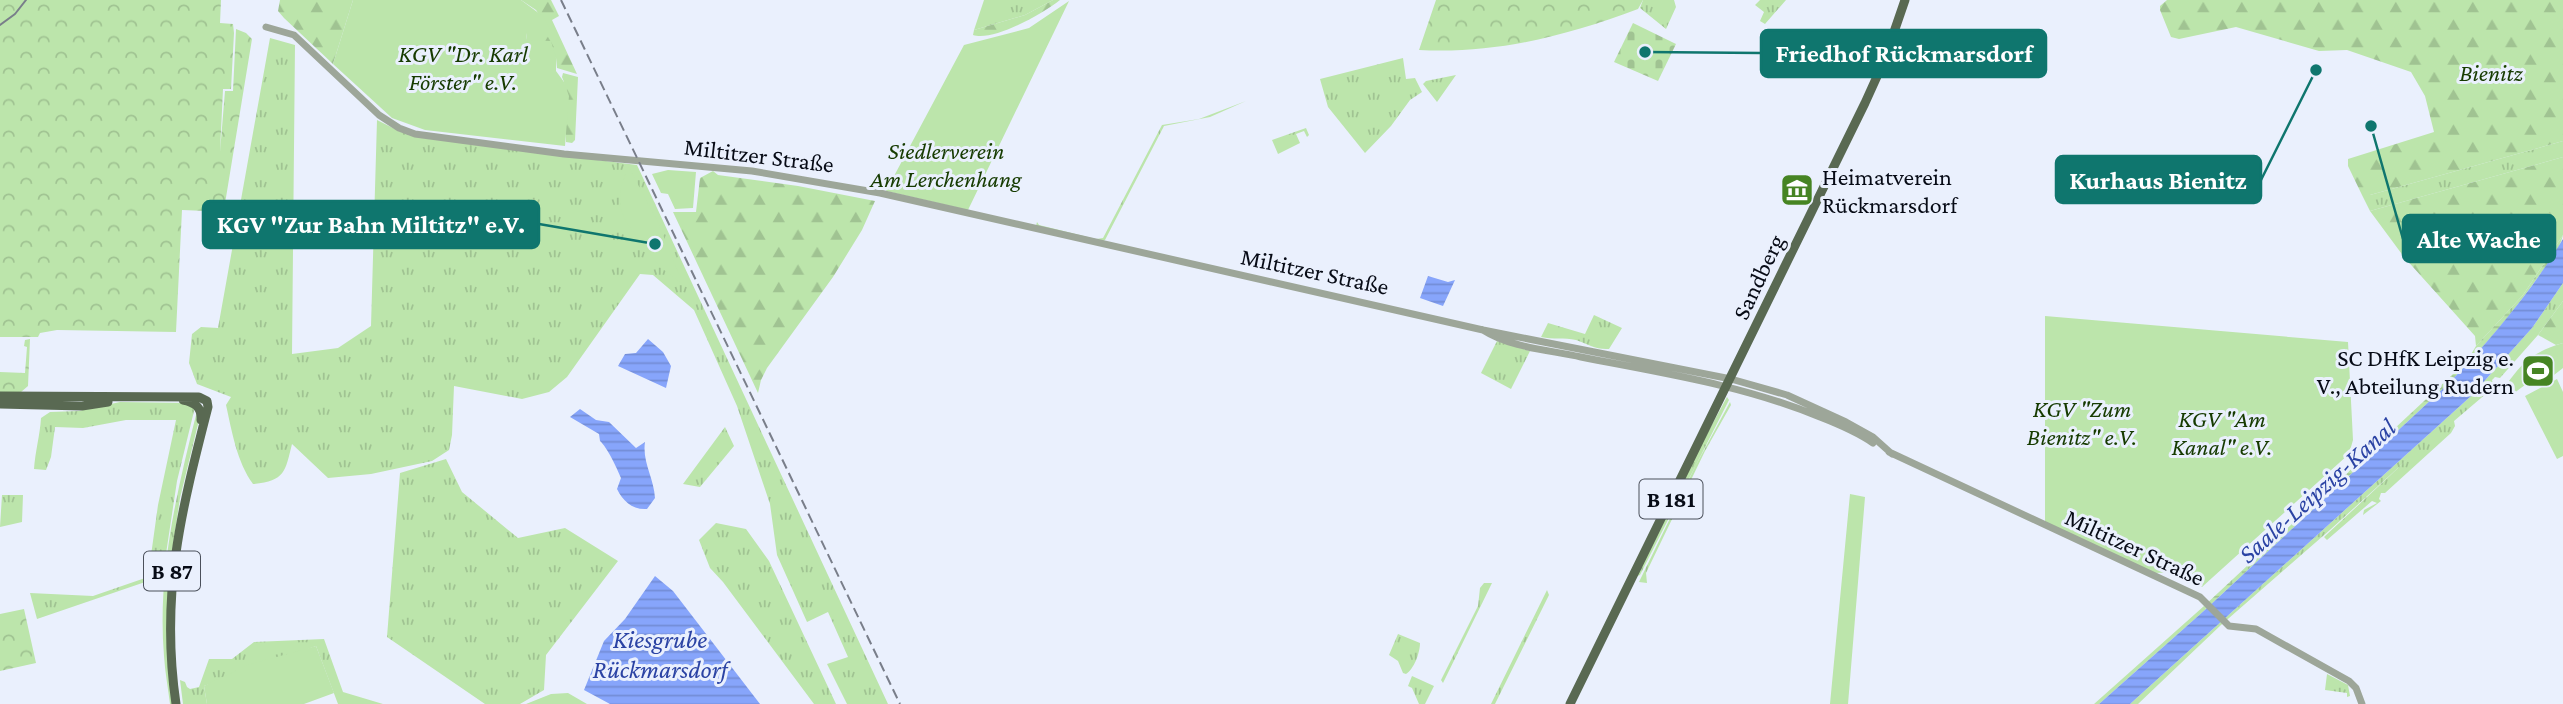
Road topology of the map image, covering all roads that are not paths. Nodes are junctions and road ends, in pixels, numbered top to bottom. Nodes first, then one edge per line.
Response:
1 (1905, 0) edge
2 (265, 29) dead end
3 (1729, 382) junction
4 (0, 396) edge
5 (141, 398) junction
6 (0, 404) edge
7 (176, 704) edge
8 (1570, 704) edge
9 (2362, 704) edge

1 - 3 main road, Sandberg / B 181
2 - 3 street, Miltitzer Straße
3 - 8 main road, B 181
3 - 9 street, Miltitzer Straße
4 - 5 main road, B 87
5 - 6 main road, B 87
5 - 7 main road, B 87

